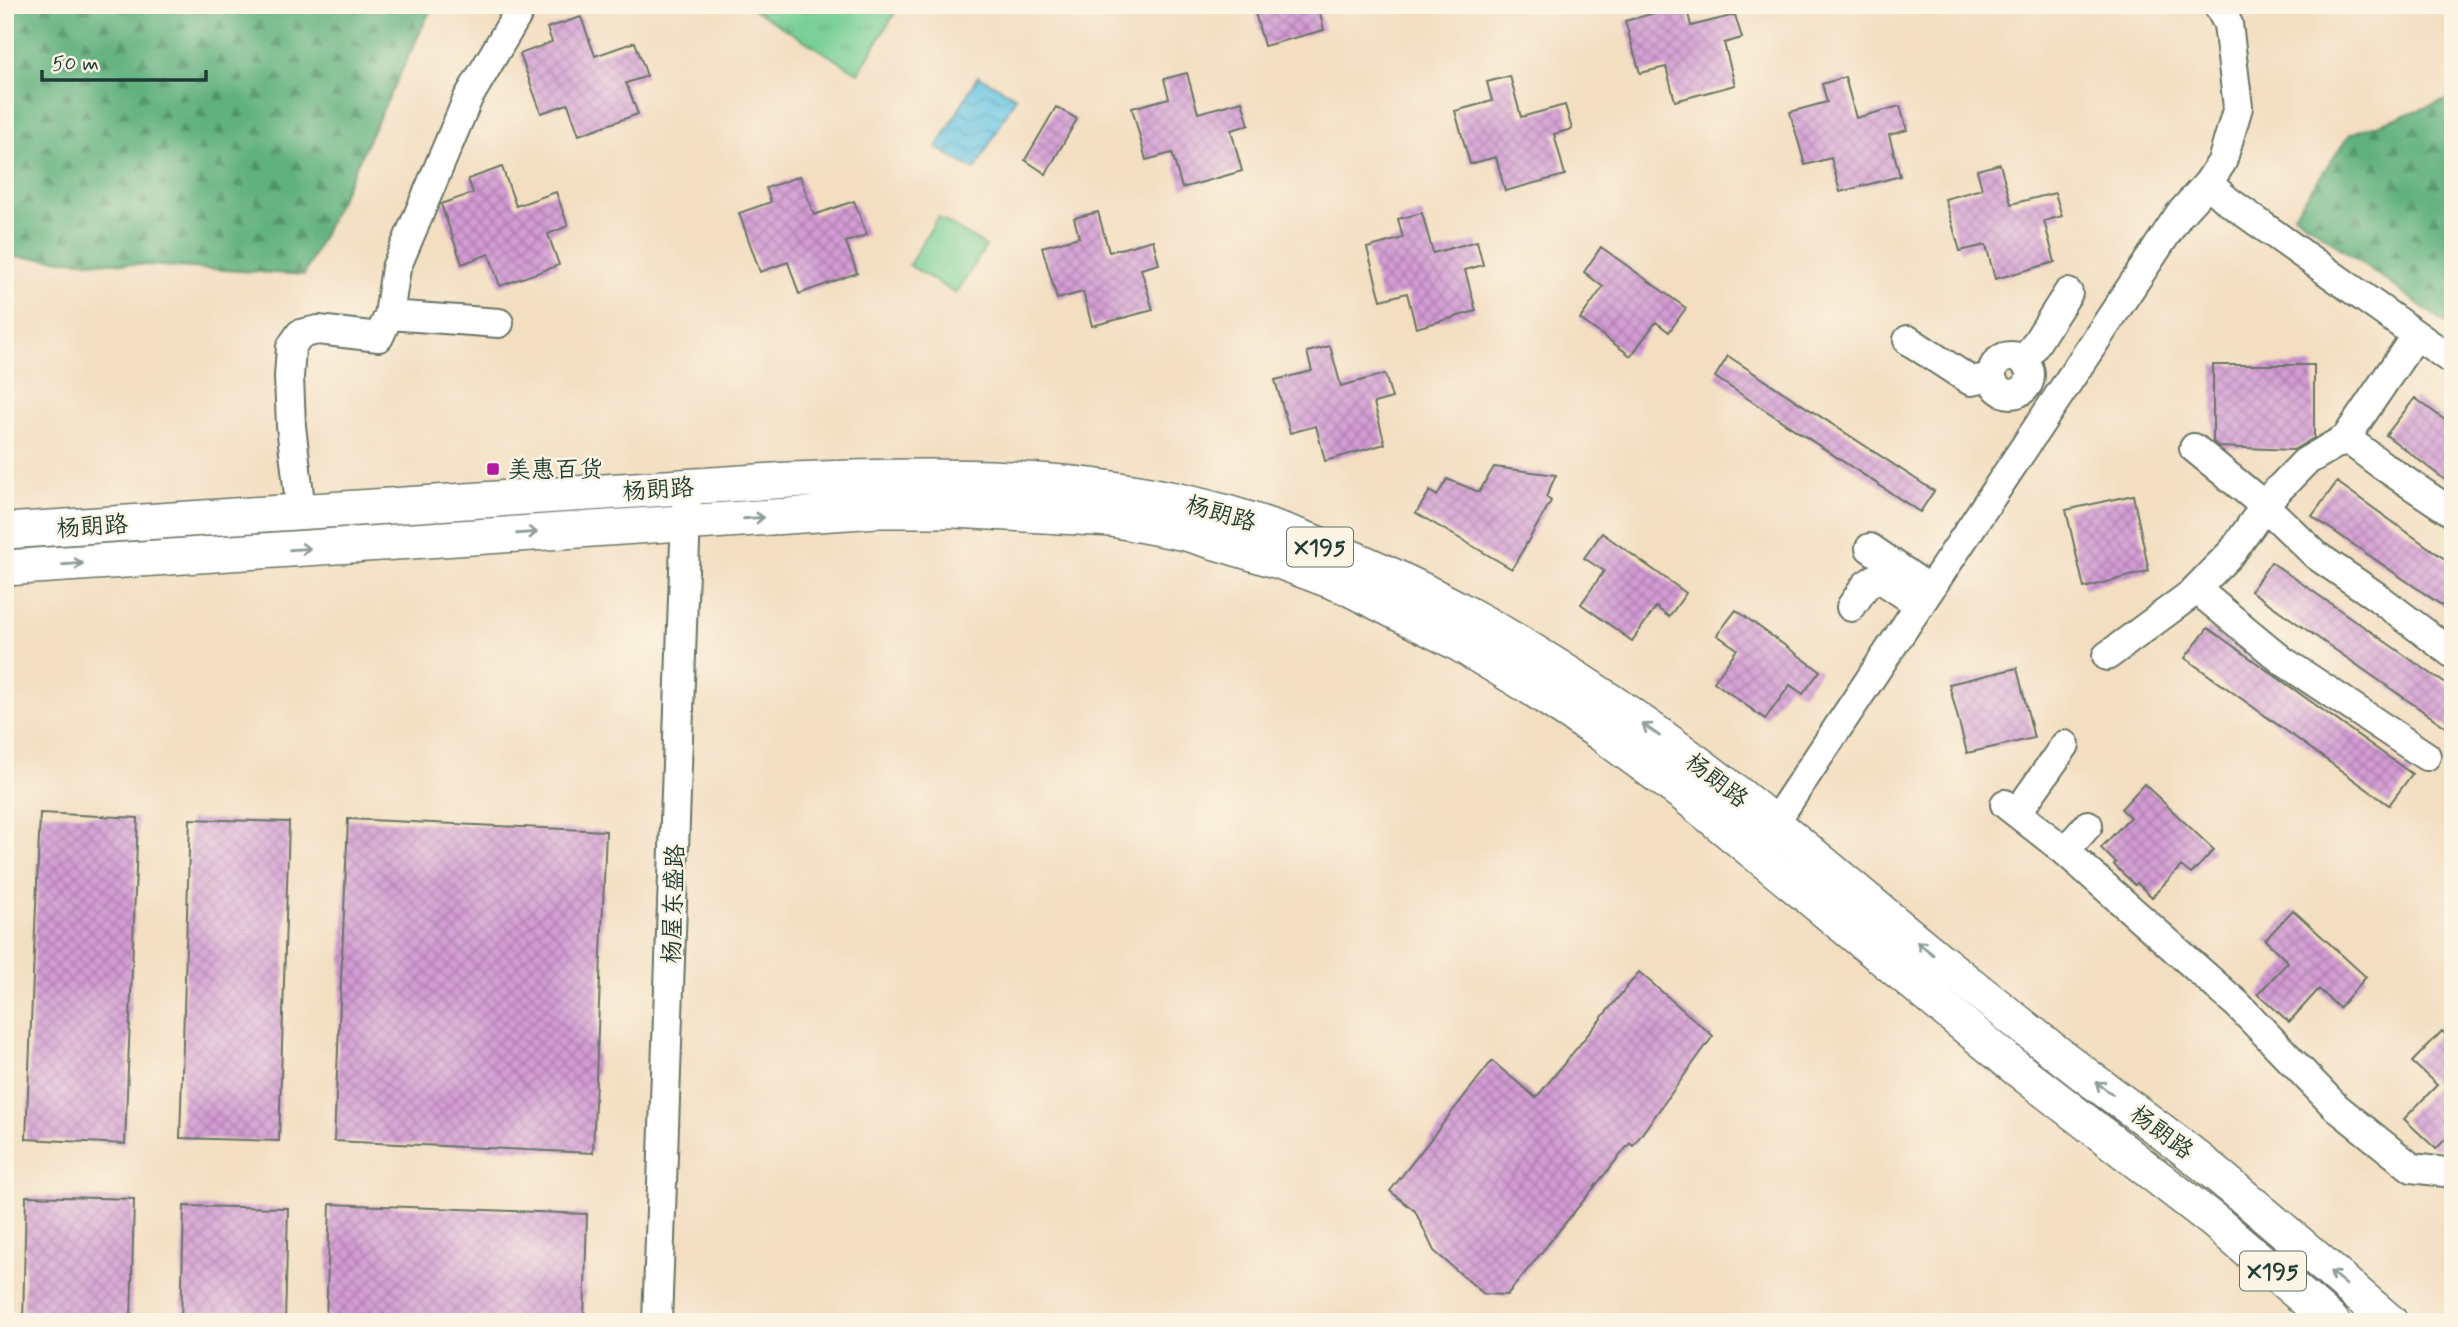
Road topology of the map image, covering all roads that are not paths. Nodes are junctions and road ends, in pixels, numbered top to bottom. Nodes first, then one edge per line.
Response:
1 (523, 5) edge
2 (2218, 5) edge
3 (2207, 183) junction
4 (2068, 293) dead end
5 (389, 315) junction
6 (499, 323) dead end
7 (2416, 335) junction
8 (1908, 340) dead end
9 (2453, 361) edge
10 (2025, 373) junction
11 (2055, 402) junction
12 (2346, 438) junction
13 (2194, 448) dead end
14 (687, 487) junction
15 (2265, 506) junction
16 (301, 512) junction
17 (2453, 513) edge
18 (687, 523) junction
19 (5, 531) edge
20 (1870, 548) dead end
21 (5, 568) edge
22 (2196, 589) junction
23 (1925, 597) junction
24 (1851, 607) dead end
25 (2453, 654) edge
26 (2107, 656) dead end
27 (2065, 745) dead end
28 (2426, 756) dead end
29 (2088, 825) dead end
30 (1765, 838) junction
31 (2065, 850) junction
32 (2453, 1172) edge
33 (657, 1322) edge
34 (2332, 1322) edge
35 (2390, 1322) edge

1 - 5 street
2 - 3 street
3 - 7 street
3 - 11 street
4 - 10 street
5 - 6 street
5 - 16 street
7 - 9 street
7 - 12 street
8 - 10 street
10 - 11 street
11 - 23 street
12 - 15 street
12 - 17 street
13 - 15 street
14 - 16 main road, 杨朗路 / X195
14 - 18 street, 杨屋东盛路
30 -> 14 main road, 杨朗路 / X195
15 - 22 street
15 - 25 street
16 - 19 main road, 杨朗路 / X195
21 -> 18 main road, 杨朗路 / X195
18 -> 30 main road, 杨朗路 / X195
18 - 33 street, 杨屋东盛路
20 - 23 street
22 - 26 street
22 - 28 street
23 - 24 street
23 - 30 street
27 - 31 street
29 - 31 street
30 - 34 main road, 杨朗路 / X195
35 -> 30 main road, 杨朗路 / X195
31 - 32 street

